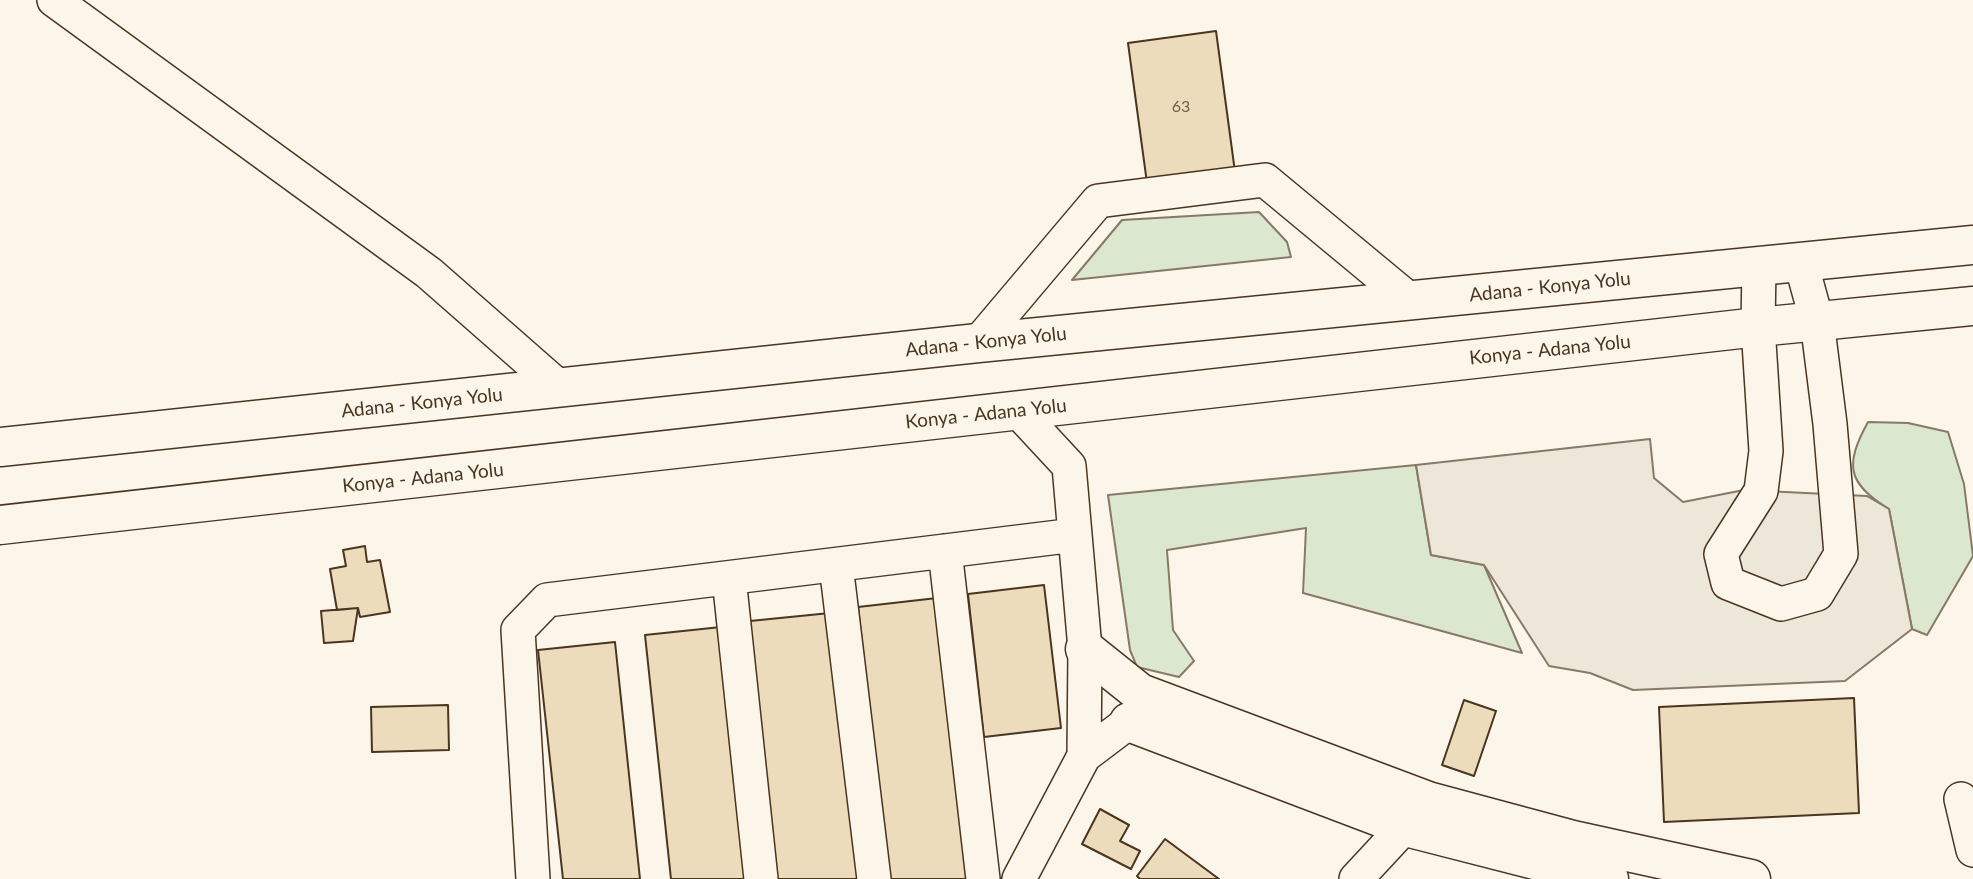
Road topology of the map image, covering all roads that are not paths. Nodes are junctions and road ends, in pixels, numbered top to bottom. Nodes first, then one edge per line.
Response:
1 (54, 0) edge
2 (1973, 246) edge
3 (1801, 262) junction
4 (1759, 267) junction
5 (1410, 301) junction
6 (1973, 306) edge
7 (1817, 321) junction
8 (1758, 327) junction
9 (978, 343) junction
10 (560, 388) junction
11 (1017, 410) junction
12 (0, 447) edge
13 (0, 526) edge
14 (1075, 536) junction
15 (945, 551) junction
16 (836, 565) junction
17 (729, 578) junction
18 (1085, 649) junction
19 (1129, 722) joint
20 (1083, 756) junction
21 (1961, 799) dead end
22 (1417, 814) junction
23 (1973, 850) edge
24 (533, 879) edge
25 (761, 879) edge
26 (874, 879) edge
27 (984, 879) edge
28 (1020, 879) edge
29 (1356, 879) edge
30 (1609, 879) edge
31 (1751, 879) edge

1 - 10 street
2 - 3 main road, Adana - Konya Yolu
3 - 4 main road, Adana - Konya Yolu
3 - 7 street
4 - 5 main road, Adana - Konya Yolu
4 - 8 street
5 - 9 main road, Adana - Konya Yolu
5 - 9 street
6 - 7 main road, Konya - Adana Yolu
7 - 8 main road, Konya - Adana Yolu
7 - 8 street
8 - 11 main road, Konya - Adana Yolu
9 - 10 main road, Adana - Konya Yolu
10 - 12 main road, Adana - Konya Yolu
11 - 13 main road, Konya - Adana Yolu
11 - 14 street
14 - 15 street
14 - 18 street
15 - 16 street
15 - 27 street
16 - 17 street
16 - 26 street
17 - 24 street
17 - 25 street
18 - 20 street
18 - 22 main road
19 - 20 street
19 - 22 main road
20 - 28 street
21 - 23 street
22 - 29 street
22 - 30 main road
22 - 31 main road

